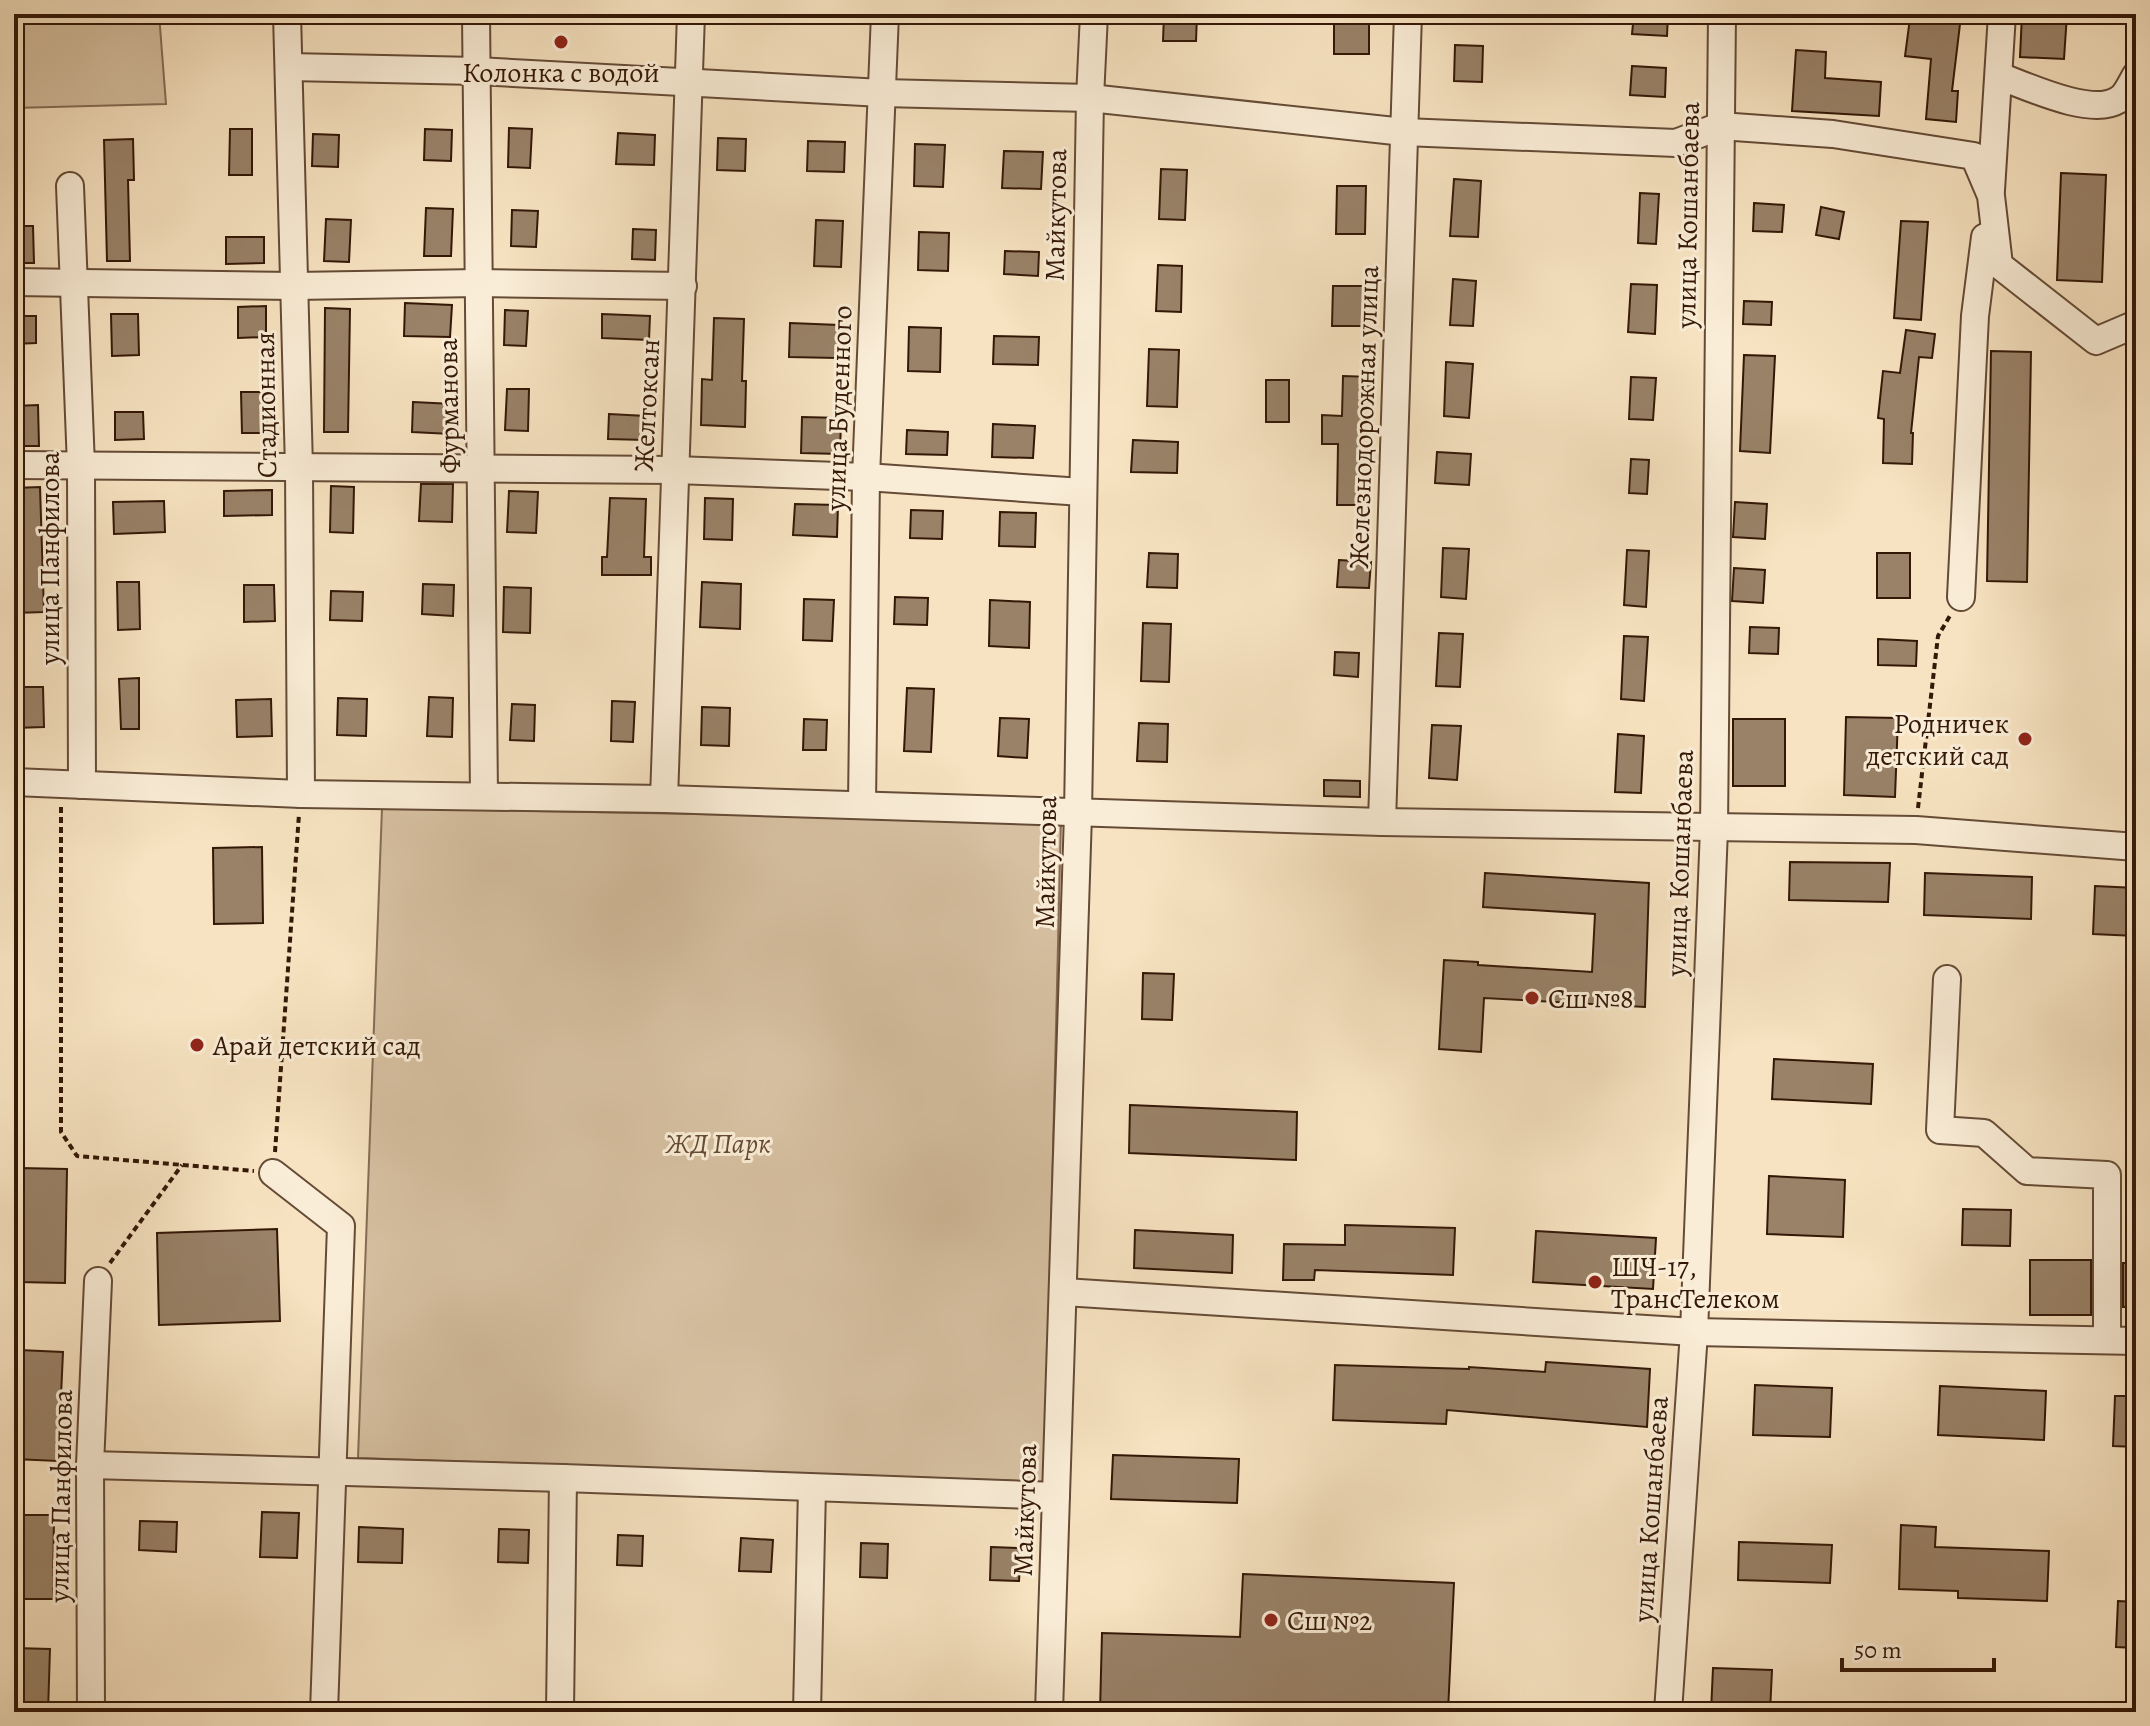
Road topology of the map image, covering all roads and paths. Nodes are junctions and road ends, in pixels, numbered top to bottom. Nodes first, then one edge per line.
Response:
1 (287, 14) edge
2 (476, 14) edge
3 (691, 14) edge
4 (885, 14) edge
5 (1094, 14) edge
6 (1408, 14) edge
7 (1722, 14) edge
8 (2002, 14) edge
9 (289, 67) junction
10 (477, 71) junction
11 (2136, 75) edge
12 (1999, 76) junction
13 (689, 81) junction
14 (882, 93) junction
15 (1090, 98) junction
16 (1720, 126) junction
17 (1404, 132) junction
18 (70, 186) dead end
19 (1991, 196) junction
20 (72, 281) junction
21 (14, 282) edge
22 (478, 283) junction
23 (295, 286) junction
24 (683, 286) junction
25 (2136, 324) edge
26 (14, 465) edge
27 (81, 466) junction
28 (481, 467) junction
29 (299, 468) junction
30 (675, 470) junction
31 (866, 477) junction
32 (1082, 492) junction
33 (1961, 597) joint
34 (14, 782) edge
35 (72, 784) junction
36 (301, 794) junction
37 (484, 796) junction
38 (664, 799) junction
39 (862, 804) junction
40 (1078, 814) junction
41 (1382, 822) junction
42 (1714, 829) junction
43 (1916, 830) junction
44 (2136, 847) edge
45 (1947, 979) dead end
46 (182, 1165) junction
47 (273, 1173) junction
48 (98, 1281) joint
49 (1064, 1292) junction
50 (1694, 1332) junction
51 (2107, 1340) junction
52 (2136, 1341) edge
53 (90, 1465) junction
54 (332, 1472) junction
55 (563, 1478) junction
56 (812, 1488) junction
57 (1056, 1496) junction
58 (91, 1712) edge
59 (324, 1712) edge
60 (560, 1712) edge
61 (807, 1712) edge
62 (1049, 1712) edge
63 (1668, 1712) edge

1 - 9 street, Стадионная
2 - 10 street, Фурманова
3 - 13 street, Желтоксан
4 - 14 street, улица Буденного
5 - 15 street, Майкутова
6 - 17 street, Железнодорожная улица
7 - 16 street, улица Кошанбаева
8 - 12 street
9 - 10 street
9 - 23 street, Стадионная
10 - 13 street
10 - 22 street, Фурманова
11 - 12 street
12 - 19 street
13 - 14 street
13 - 24 street, Желтоксан
14 - 15 street
14 - 31 street, улица Буденного
15 - 17 street
15 - 32 street, Майкутова
16 - 17 street
16 - 19 street
16 - 42 street, улица Кошанбаева
17 - 41 street, Железнодорожная улица
18 - 20 street, улица Панфилова
19 - 25 street
19 - 33 street
20 - 21 street
20 - 23 street
20 - 27 street, улица Панфилова
22 - 23 street
22 - 24 street
22 - 28 street, Фурманова
23 - 29 street, Стадионная
24 - 30 street, Желтоксан
26 - 27 street
27 - 29 street
27 - 35 street, улица Панфилова
28 - 29 street
28 - 30 street
28 - 37 street, Фурманова
29 - 36 street, Стадионная
30 - 31 street
30 - 38 street, Желтоксан
31 - 32 street
31 - 39 street, улица Буденного
32 - 40 street, Майкутова
33 - 43 path
34 - 35 street
35 - 36 street
35 - 46 path
36 - 37 street
36 - 47 path
37 - 38 street
38 - 39 street
39 - 40 street
40 - 41 street
40 - 49 street, Майкутова
41 - 42 street
42 - 43 street
42 - 50 street, улица Кошанбаева
43 - 44 street
45 - 51 street
46 - 47 path
46 - 48 path
47 - 54 street
48 - 53 street, улица Панфилова
49 - 50 street
49 - 57 street, Майкутова
50 - 51 street
50 - 63 street, улица Кошанбаева
51 - 52 street
53 - 54 street
53 - 58 street, улица Панфилова
54 - 55 street
54 - 59 street
55 - 56 street
55 - 60 street
56 - 57 street
56 - 61 street
57 - 62 street, Майкутова

